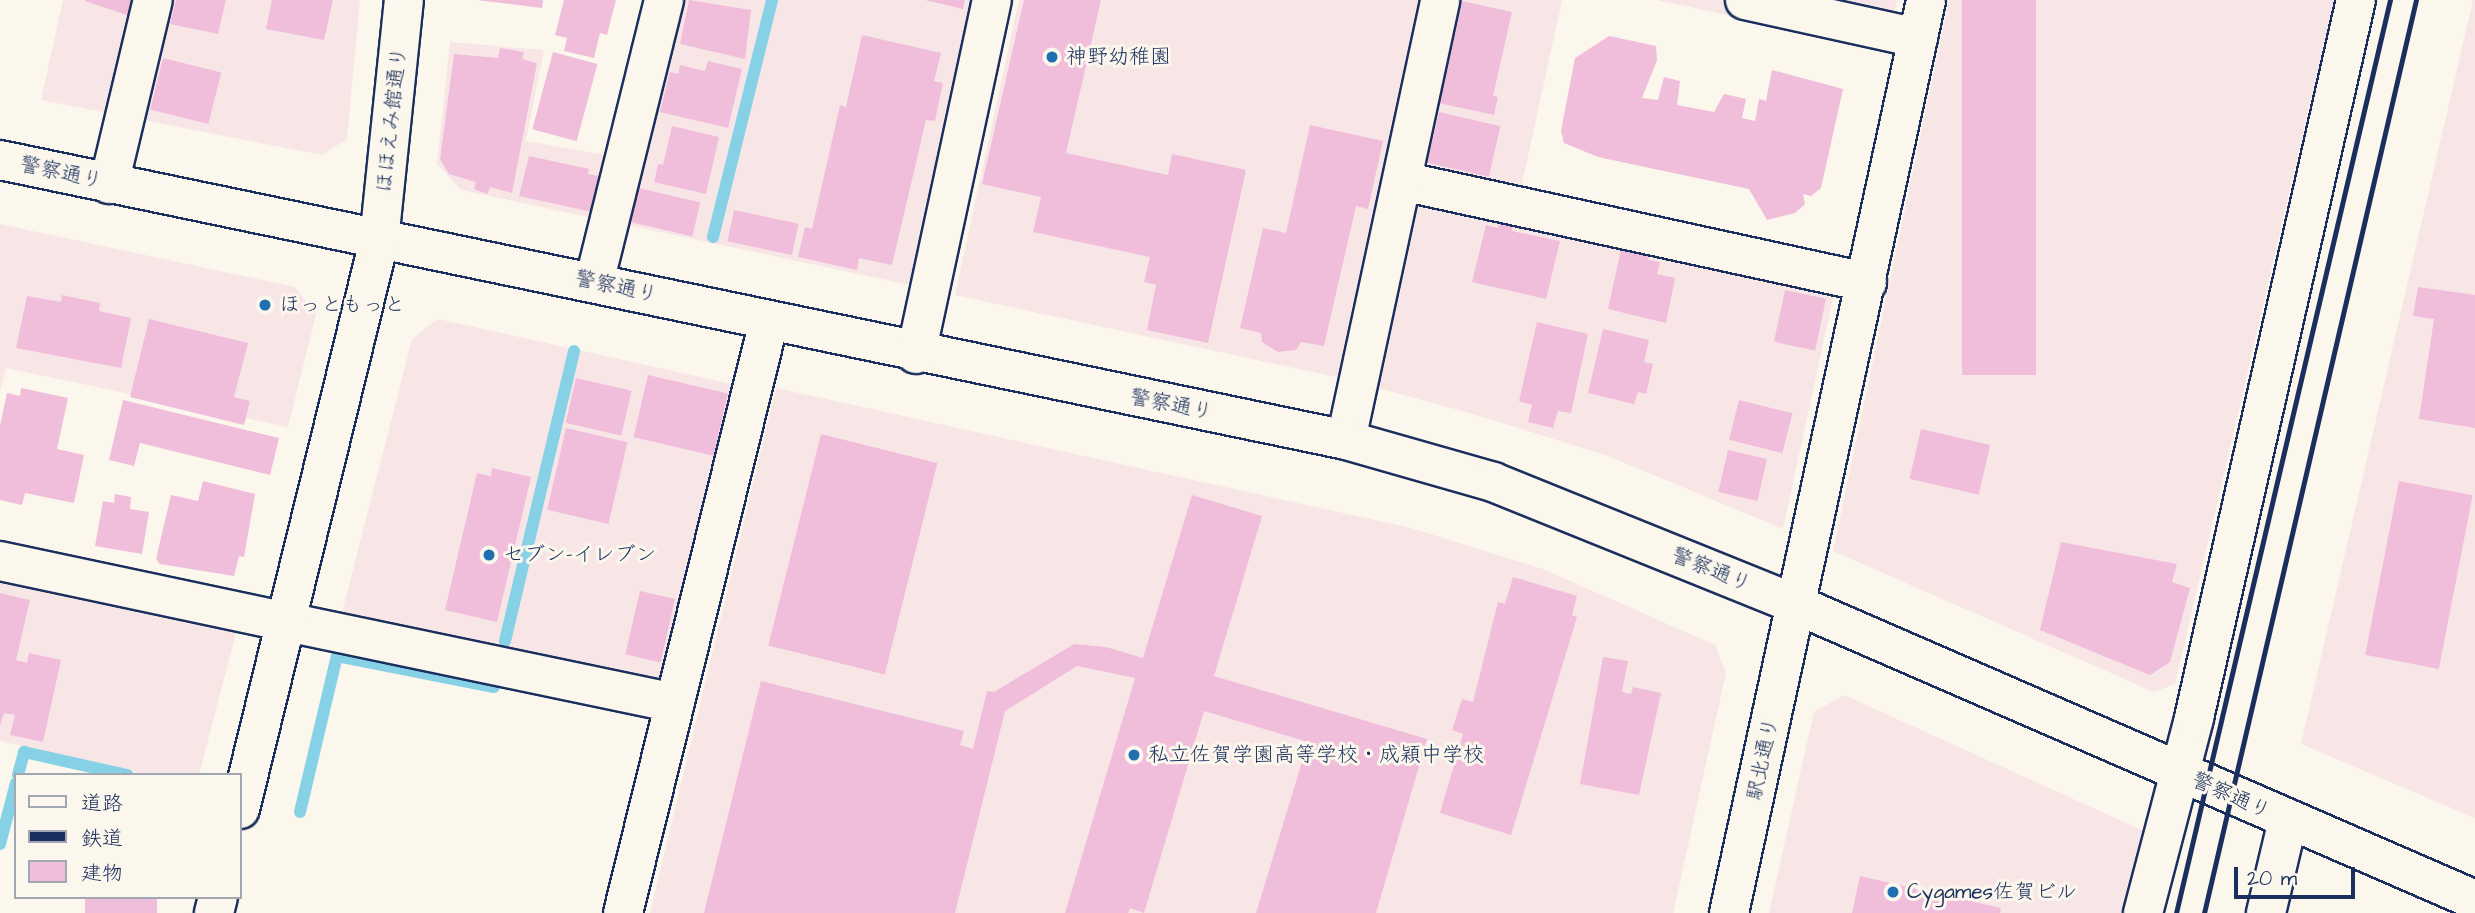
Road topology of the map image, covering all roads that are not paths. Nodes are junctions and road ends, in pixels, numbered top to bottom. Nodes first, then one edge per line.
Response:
1 (153, 0) edge
2 (404, 0) edge
3 (664, 0) edge
4 (992, 0) edge
5 (1440, 0) edge
6 (1745, 0) edge
7 (1926, 0) edge
8 (2356, 0) edge
9 (1918, 38) junction
10 (0, 160) edge
11 (1402, 181) junction
12 (109, 184) junction
13 (379, 241) junction
14 (1867, 282) junction
15 (594, 283) junction
16 (769, 321) junction
17 (916, 354) junction
18 (1346, 440) junction
19 (0, 561) edge
20 (1797, 605) junction
21 (287, 622) junction
22 (675, 703) junction
23 (2180, 773) junction
24 (242, 801) edge
25 (2288, 820) junction
26 (2475, 900) edge
27 (623, 913) edge
28 (1729, 913) edge
29 (2143, 913) edge
30 (2266, 913) edge

1 - 12 street
2 - 13 street, ほほえみ館通り
3 - 15 street
4 - 17 street
5 - 11 street
6 - 9 street
7 - 9 street, 駅北通り
8 - 23 street
9 - 14 street, 駅北通り
10 - 12 street, 警察通り
11 - 14 street
11 - 18 street
12 - 13 street, 警察通り
13 - 15 street, 警察通り
13 - 21 street, ほほえみ館通り
14 - 20 street, 駅北通り
15 - 16 street, 警察通り
16 - 17 street, 警察通り
16 - 22 street
17 - 18 street, 警察通り
18 - 20 street, 警察通り
19 - 21 street
20 - 23 street, 警察通り
20 - 28 street, 駅北通り
21 - 22 street
21 - 24 street, ほほえみ館通り
22 - 27 street
23 - 25 street, 警察通り
23 - 29 street
25 - 26 street, 警察通り
25 - 30 street

